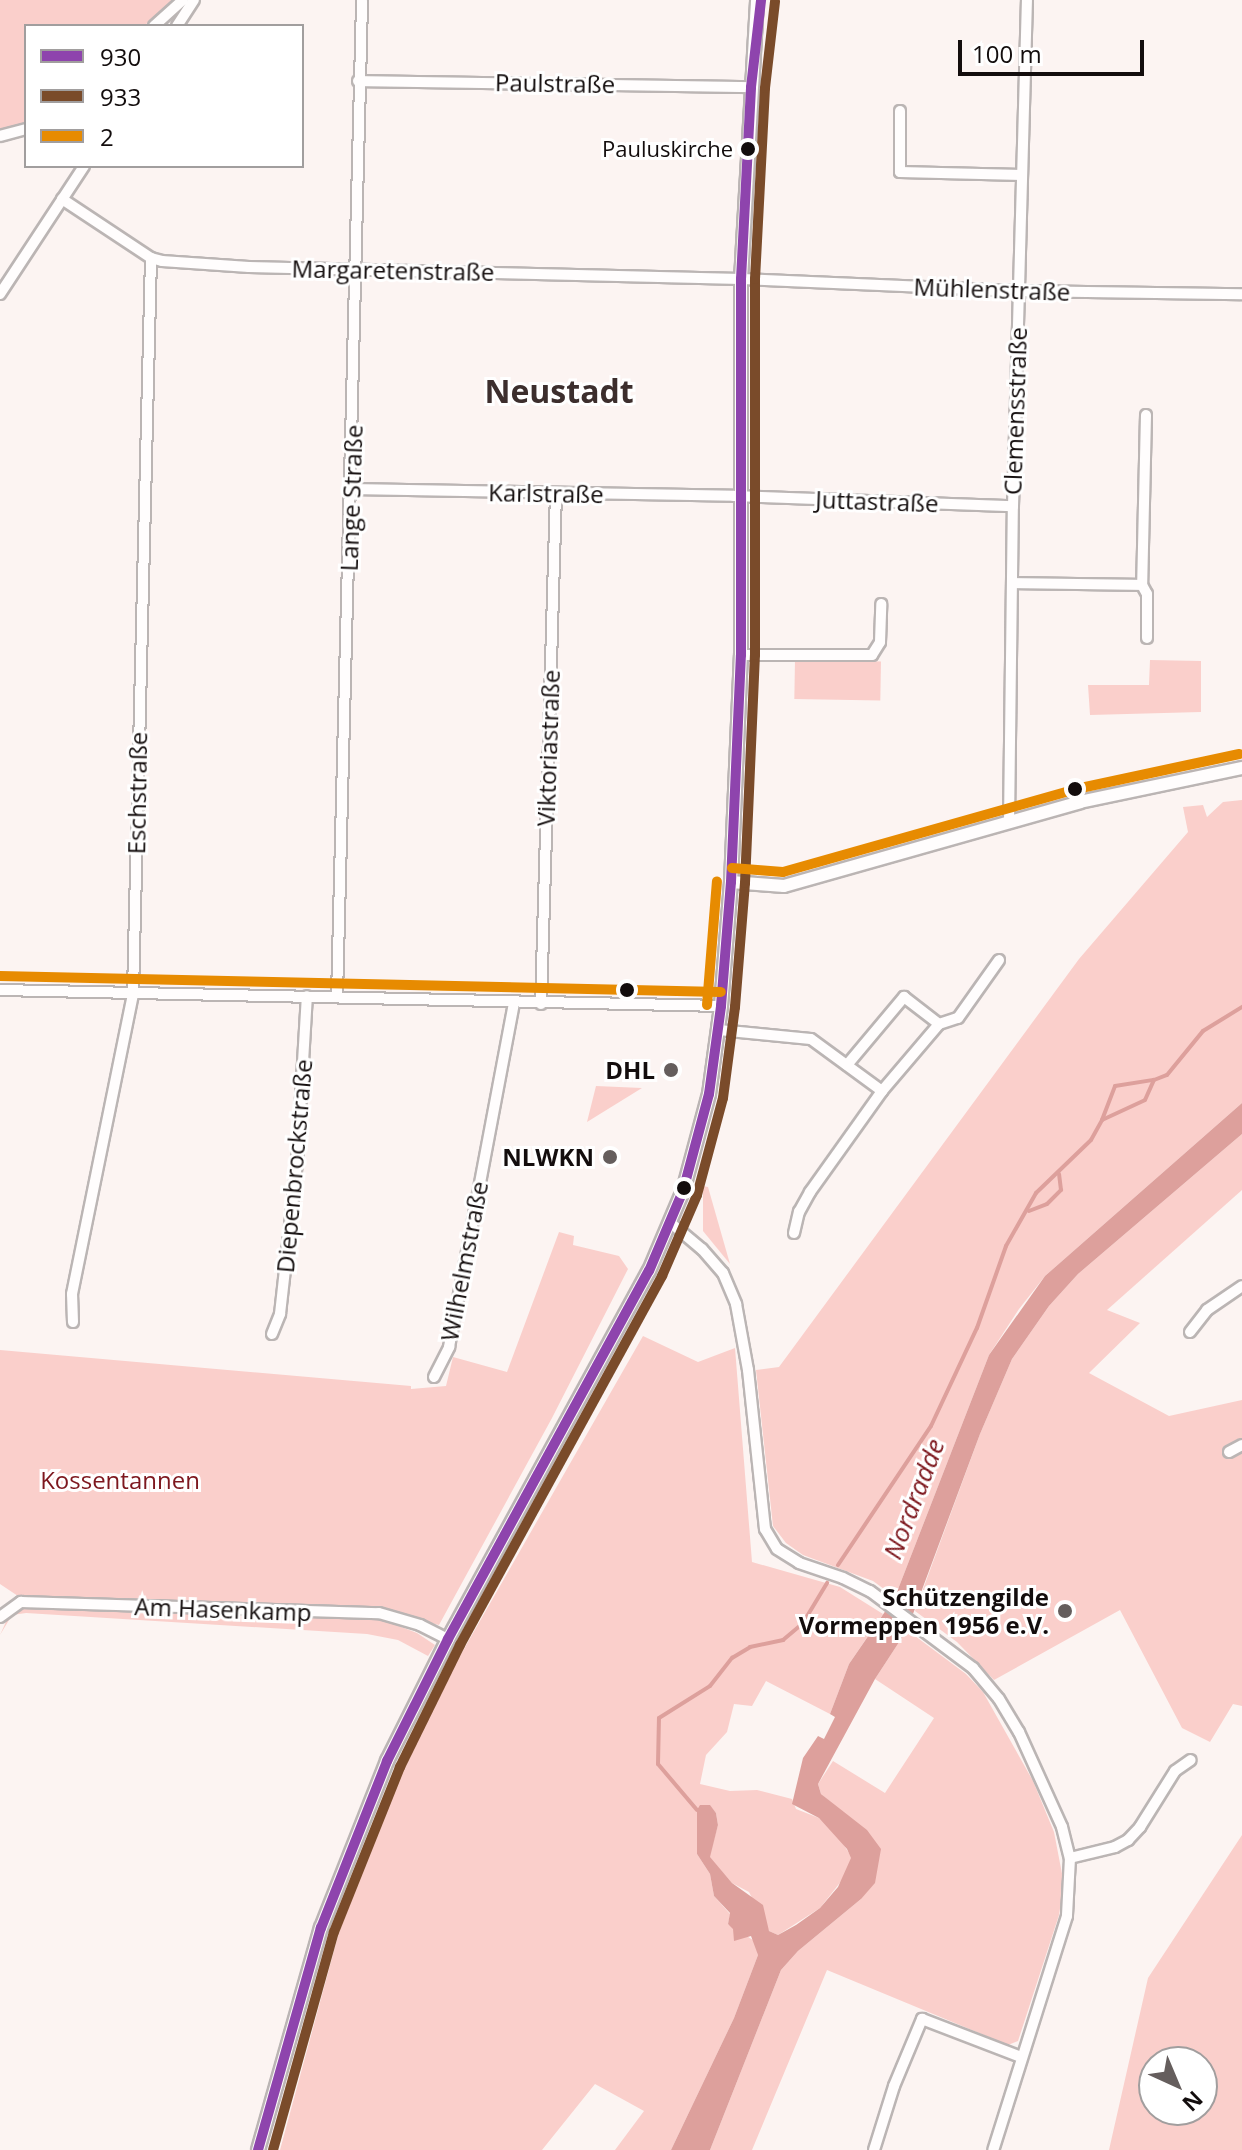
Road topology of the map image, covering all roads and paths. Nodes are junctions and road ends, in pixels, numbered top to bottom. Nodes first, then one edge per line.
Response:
1 (183, 0) edge
2 (194, 0) edge
3 (362, 0) edge
4 (759, 0) edge
5 (1027, 0) edge
6 (156, 24) edge
7 (178, 24) edge
8 (358, 81) junction
9 (751, 87) junction
10 (900, 111) dead end
11 (24, 130) edge
12 (0, 136) edge
13 (83, 168) edge
14 (1022, 175) junction
15 (62, 199) junction
16 (151, 258) junction
17 (357, 269) junction
18 (741, 279) junction
19 (1018, 291) junction
20 (0, 294) edge
21 (1242, 294) edge
22 (1146, 415) dead end
23 (351, 489) junction
24 (556, 493) junction
25 (741, 496) junction
26 (1013, 506) junction
27 (1013, 583) junction
28 (1142, 585) junction
29 (881, 604) dead end
30 (1147, 638) dead end
31 (741, 655) junction
32 (1242, 768) edge
33 (1009, 823) junction
34 (731, 882) junction
35 (999, 960) dead end
36 (0, 990) edge
37 (133, 993) junction
38 (307, 996) junction
39 (337, 997) junction
40 (514, 1002) junction
41 (541, 1004) junction
42 (721, 1006) junction
43 (939, 1024) junction
44 (719, 1030) junction
45 (847, 1065) junction
46 (882, 1091) junction
47 (672, 1224) junction
48 (794, 1233) dead end
49 (1242, 1286) edge
50 (73, 1322) dead end
51 (1190, 1332) dead end
52 (272, 1334) dead end
53 (434, 1377) dead end
54 (1242, 1445) edge
55 (1229, 1452) dead end
56 (0, 1617) edge
57 (448, 1639) junction
58 (1191, 1760) dead end
59 (1070, 1858) junction
60 (1021, 2057) junction
61 (258, 2150) edge
62 (874, 2150) edge
63 (993, 2150) edge

1 - 6 street
2 - 7 street
3 - 8 street, Lange Straße
4 - 9 street
5 - 14 street, Clemensstraße
8 - 9 street, Paulstraße
8 - 17 street, Lange Straße
9 - 18 street
10 - 14 street
11 - 12 street
13 - 15 street
14 - 19 street, Clemensstraße
15 - 16 street, Margaretenstraße
15 - 20 street
16 - 17 street, Margaretenstraße
16 - 37 street, Eschstraße
17 - 18 street, Margaretenstraße
17 - 23 street, Lange Straße
18 - 19 street, Mühlenstraße
18 - 25 street
19 - 21 street, Mühlenstraße
19 - 26 street, Clemensstraße
22 - 28 street
23 - 24 street, Karlstraße
23 - 39 street, Lange Straße
24 - 25 street, Karlstraße
24 - 41 street, Viktoriastraße
25 - 26 street, Juttastraße
25 - 31 street
26 - 27 street, Clemensstraße
27 - 28 street
27 - 33 street, Clemensstraße
28 - 30 street
29 - 31 street
31 - 34 street
32 - 33 street
33 - 34 street
34 - 42 street
35 - 43 street
36 - 37 street
37 - 38 street
37 - 50 street, Eschstraße
38 - 39 street
38 - 52 street, Diepenbrockstraße
39 - 40 street
40 - 41 street
40 - 53 street, Wilhelmstraße
41 - 42 street
42 - 44 street
43 - 45 street
43 - 46 street
44 - 45 street
44 - 47 street
45 - 46 street
46 - 48 street
47 - 57 street
47 - 59 street
49 - 51 street
54 - 55 street
56 - 57 street, Am Hasenkamp
57 - 61 street
58 - 59 street
59 - 60 street
60 - 62 street
60 - 63 street

